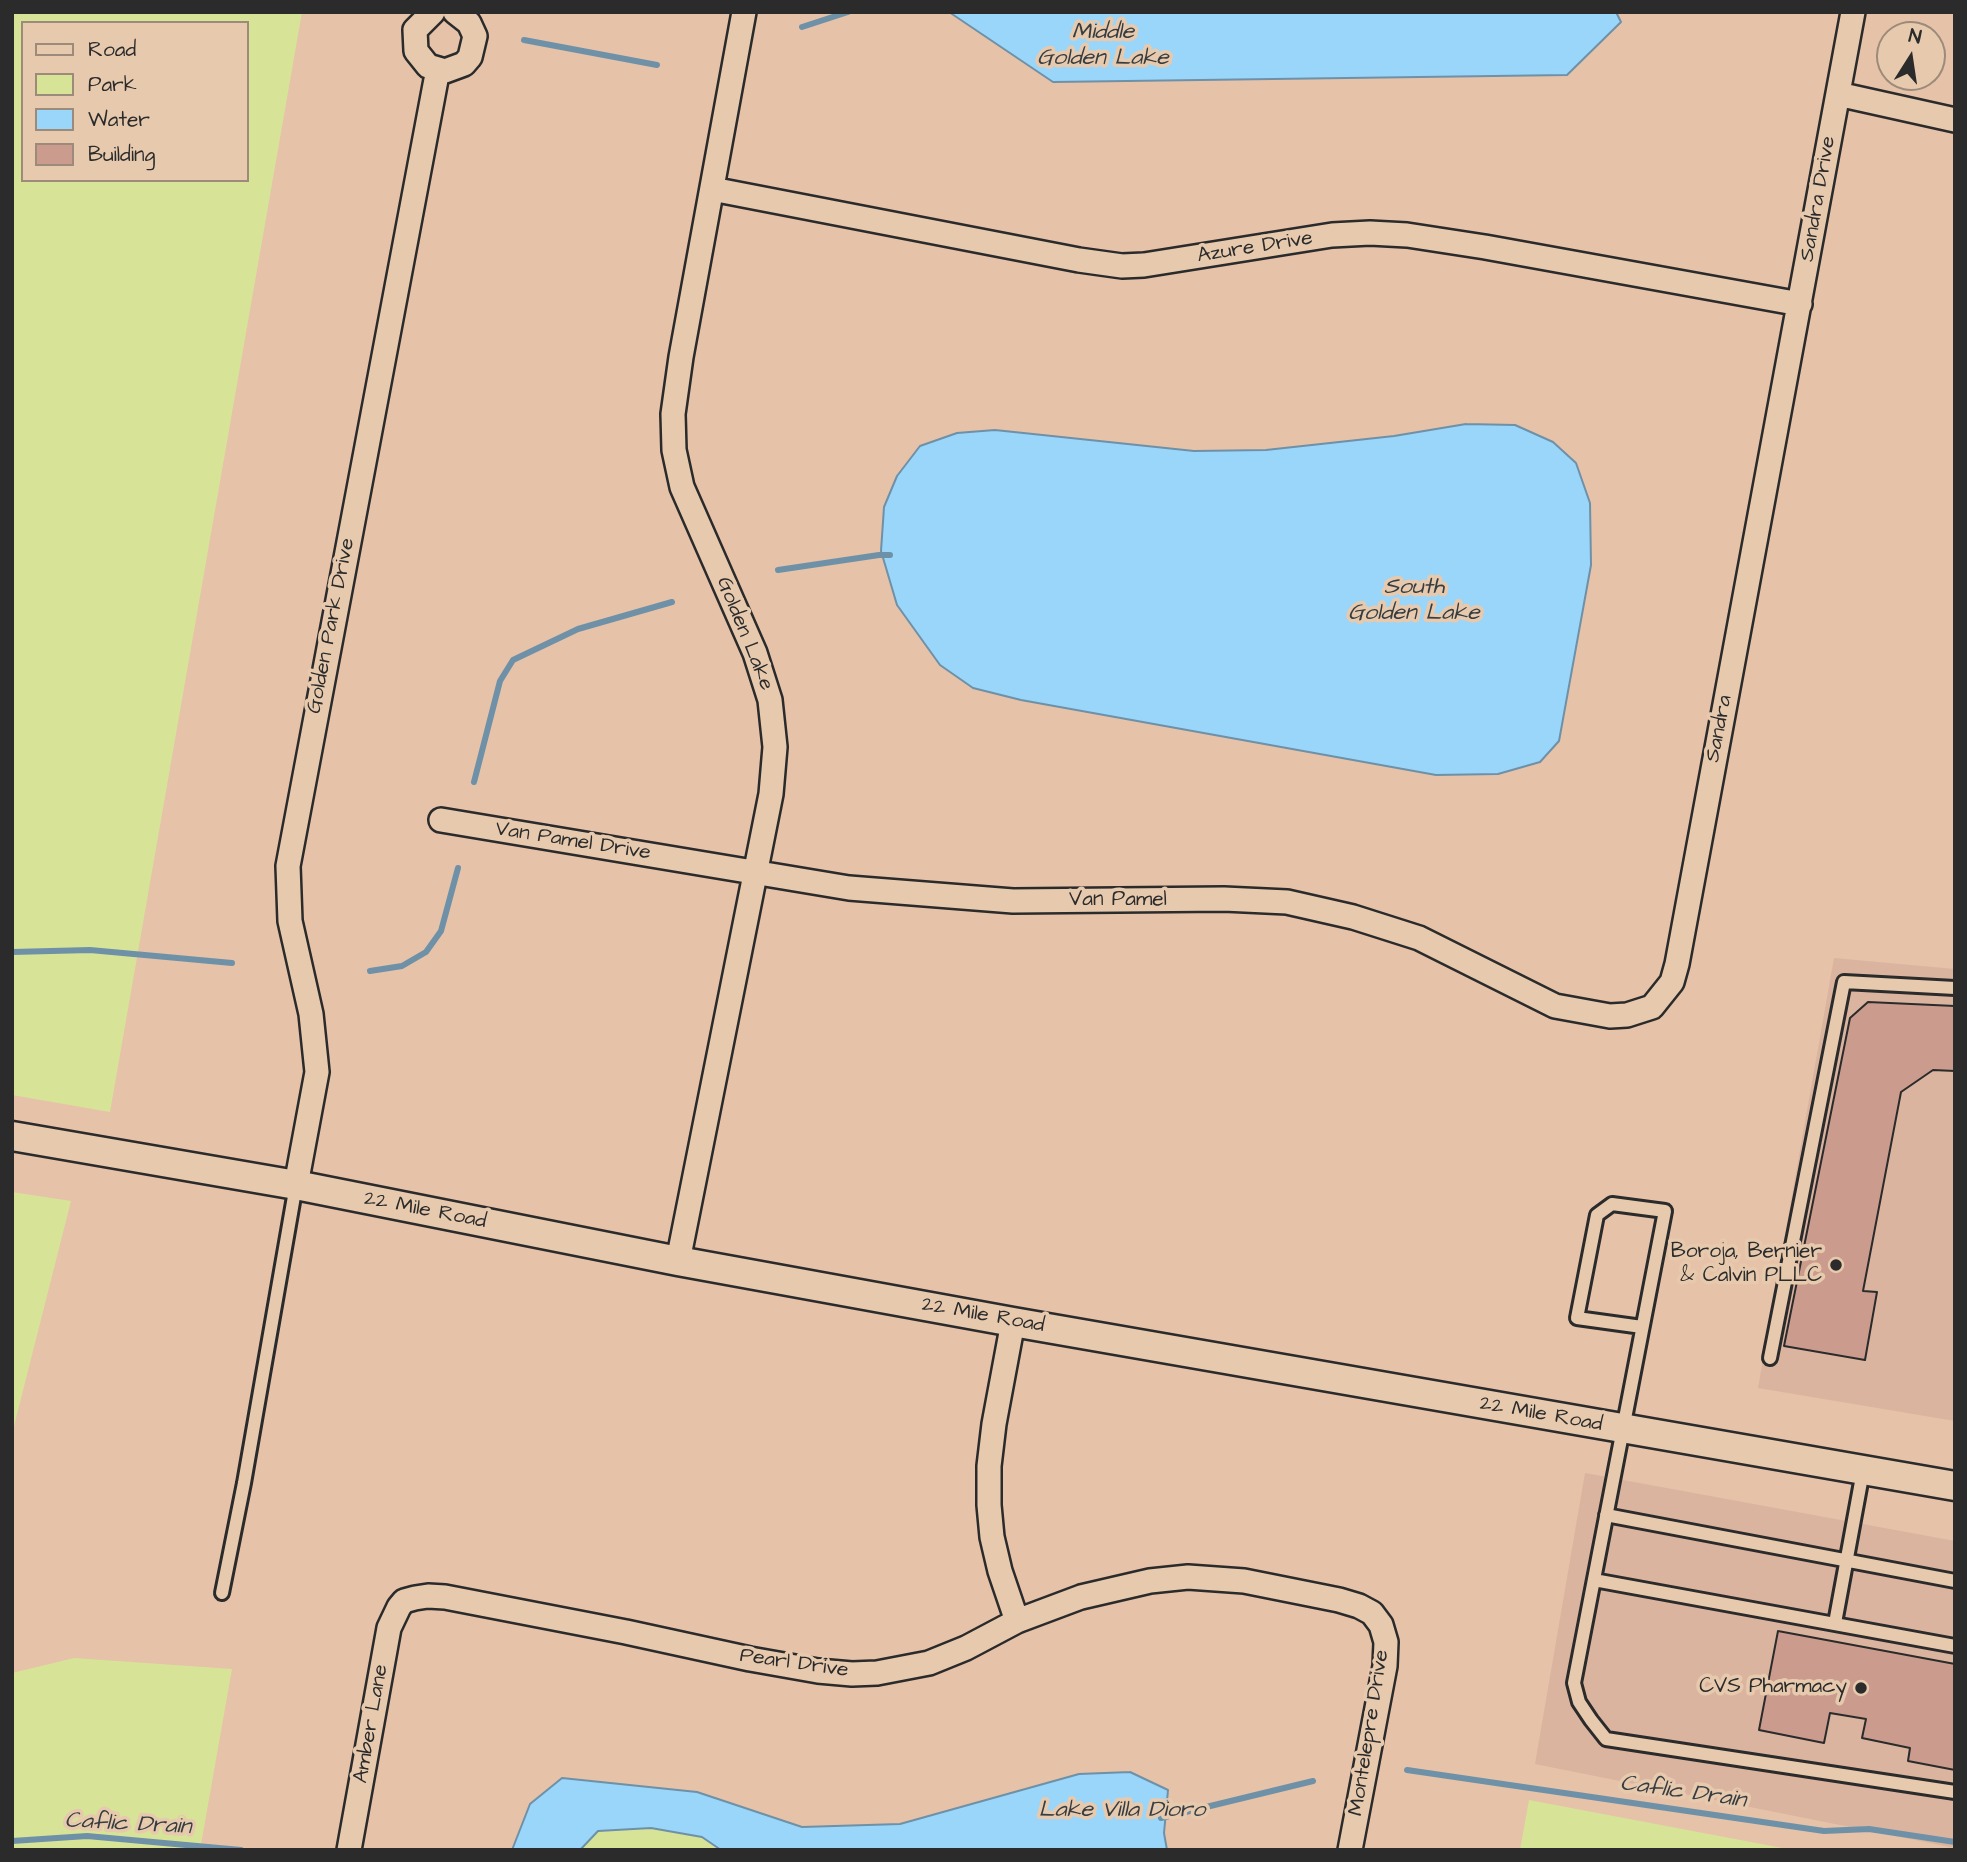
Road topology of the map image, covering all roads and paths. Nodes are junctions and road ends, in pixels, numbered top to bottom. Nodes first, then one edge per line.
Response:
1 (433, 12) edge
2 (455, 12) edge
3 (744, 12) edge
4 (1853, 12) edge
5 (438, 69) junction
6 (1838, 94) junction
7 (1955, 120) edge
8 (712, 189) junction
9 (1800, 304) junction
10 (441, 820) dead end
11 (705, 863) joint
12 (756, 874) junction
13 (1517, 987) joint
14 (1955, 988) edge
15 (12, 1136) edge
16 (296, 1185) junction
17 (678, 1261) junction
18 (1013, 1322) junction
19 (1642, 1327) junction
20 (1770, 1358) dead end
21 (1622, 1429) junction
22 (1863, 1471) junction
23 (1955, 1486) edge
24 (1606, 1516) junction
25 (1847, 1561) junction
26 (1594, 1580) junction
27 (1955, 1580) edge
28 (1298, 1591) joint
29 (222, 1593) dead end
30 (404, 1601) joint
31 (1017, 1621) junction
32 (1835, 1623) junction
33 (1955, 1646) edge
34 (1955, 1792) edge
35 (349, 1850) edge
36 (1350, 1850) edge

1 - 5 street
2 - 5 street
3 - 8 street, Golden Lake
4 - 6 street
5 - 16 street, Golden Park Drive
6 - 7 street
6 - 9 street, Sandra Drive
8 - 9 street, Azure Drive
8 - 12 street, Golden Lake
9 - 13 street, Sandra
10 - 11 street, Van Pamel Drive
11 - 12 street, Van Pamel
12 - 13 street, Van Pamel
12 - 17 street, Golden Lake
14 - 20 lane
15 - 16 street, 22 Mile Road
16 - 17 street, 22 Mile Road
16 - 29 lane
17 - 18 street, 22 Mile Road
18 - 21 street, 22 Mile Road
18 - 31 street
19 - 19 lane
19 - 21 lane
21 - 22 street, 22 Mile Road
21 - 24 lane
22 - 23 street, 22 Mile Road
22 - 25 lane
24 - 25 lane
24 - 26 lane
25 - 27 lane
25 - 32 lane
26 - 32 lane
26 - 34 lane
28 - 31 street, Pearl Drive
28 - 36 street, Montelepre Drive
30 - 31 street, Pearl Drive
30 - 35 street, Amber Lane
32 - 33 lane

